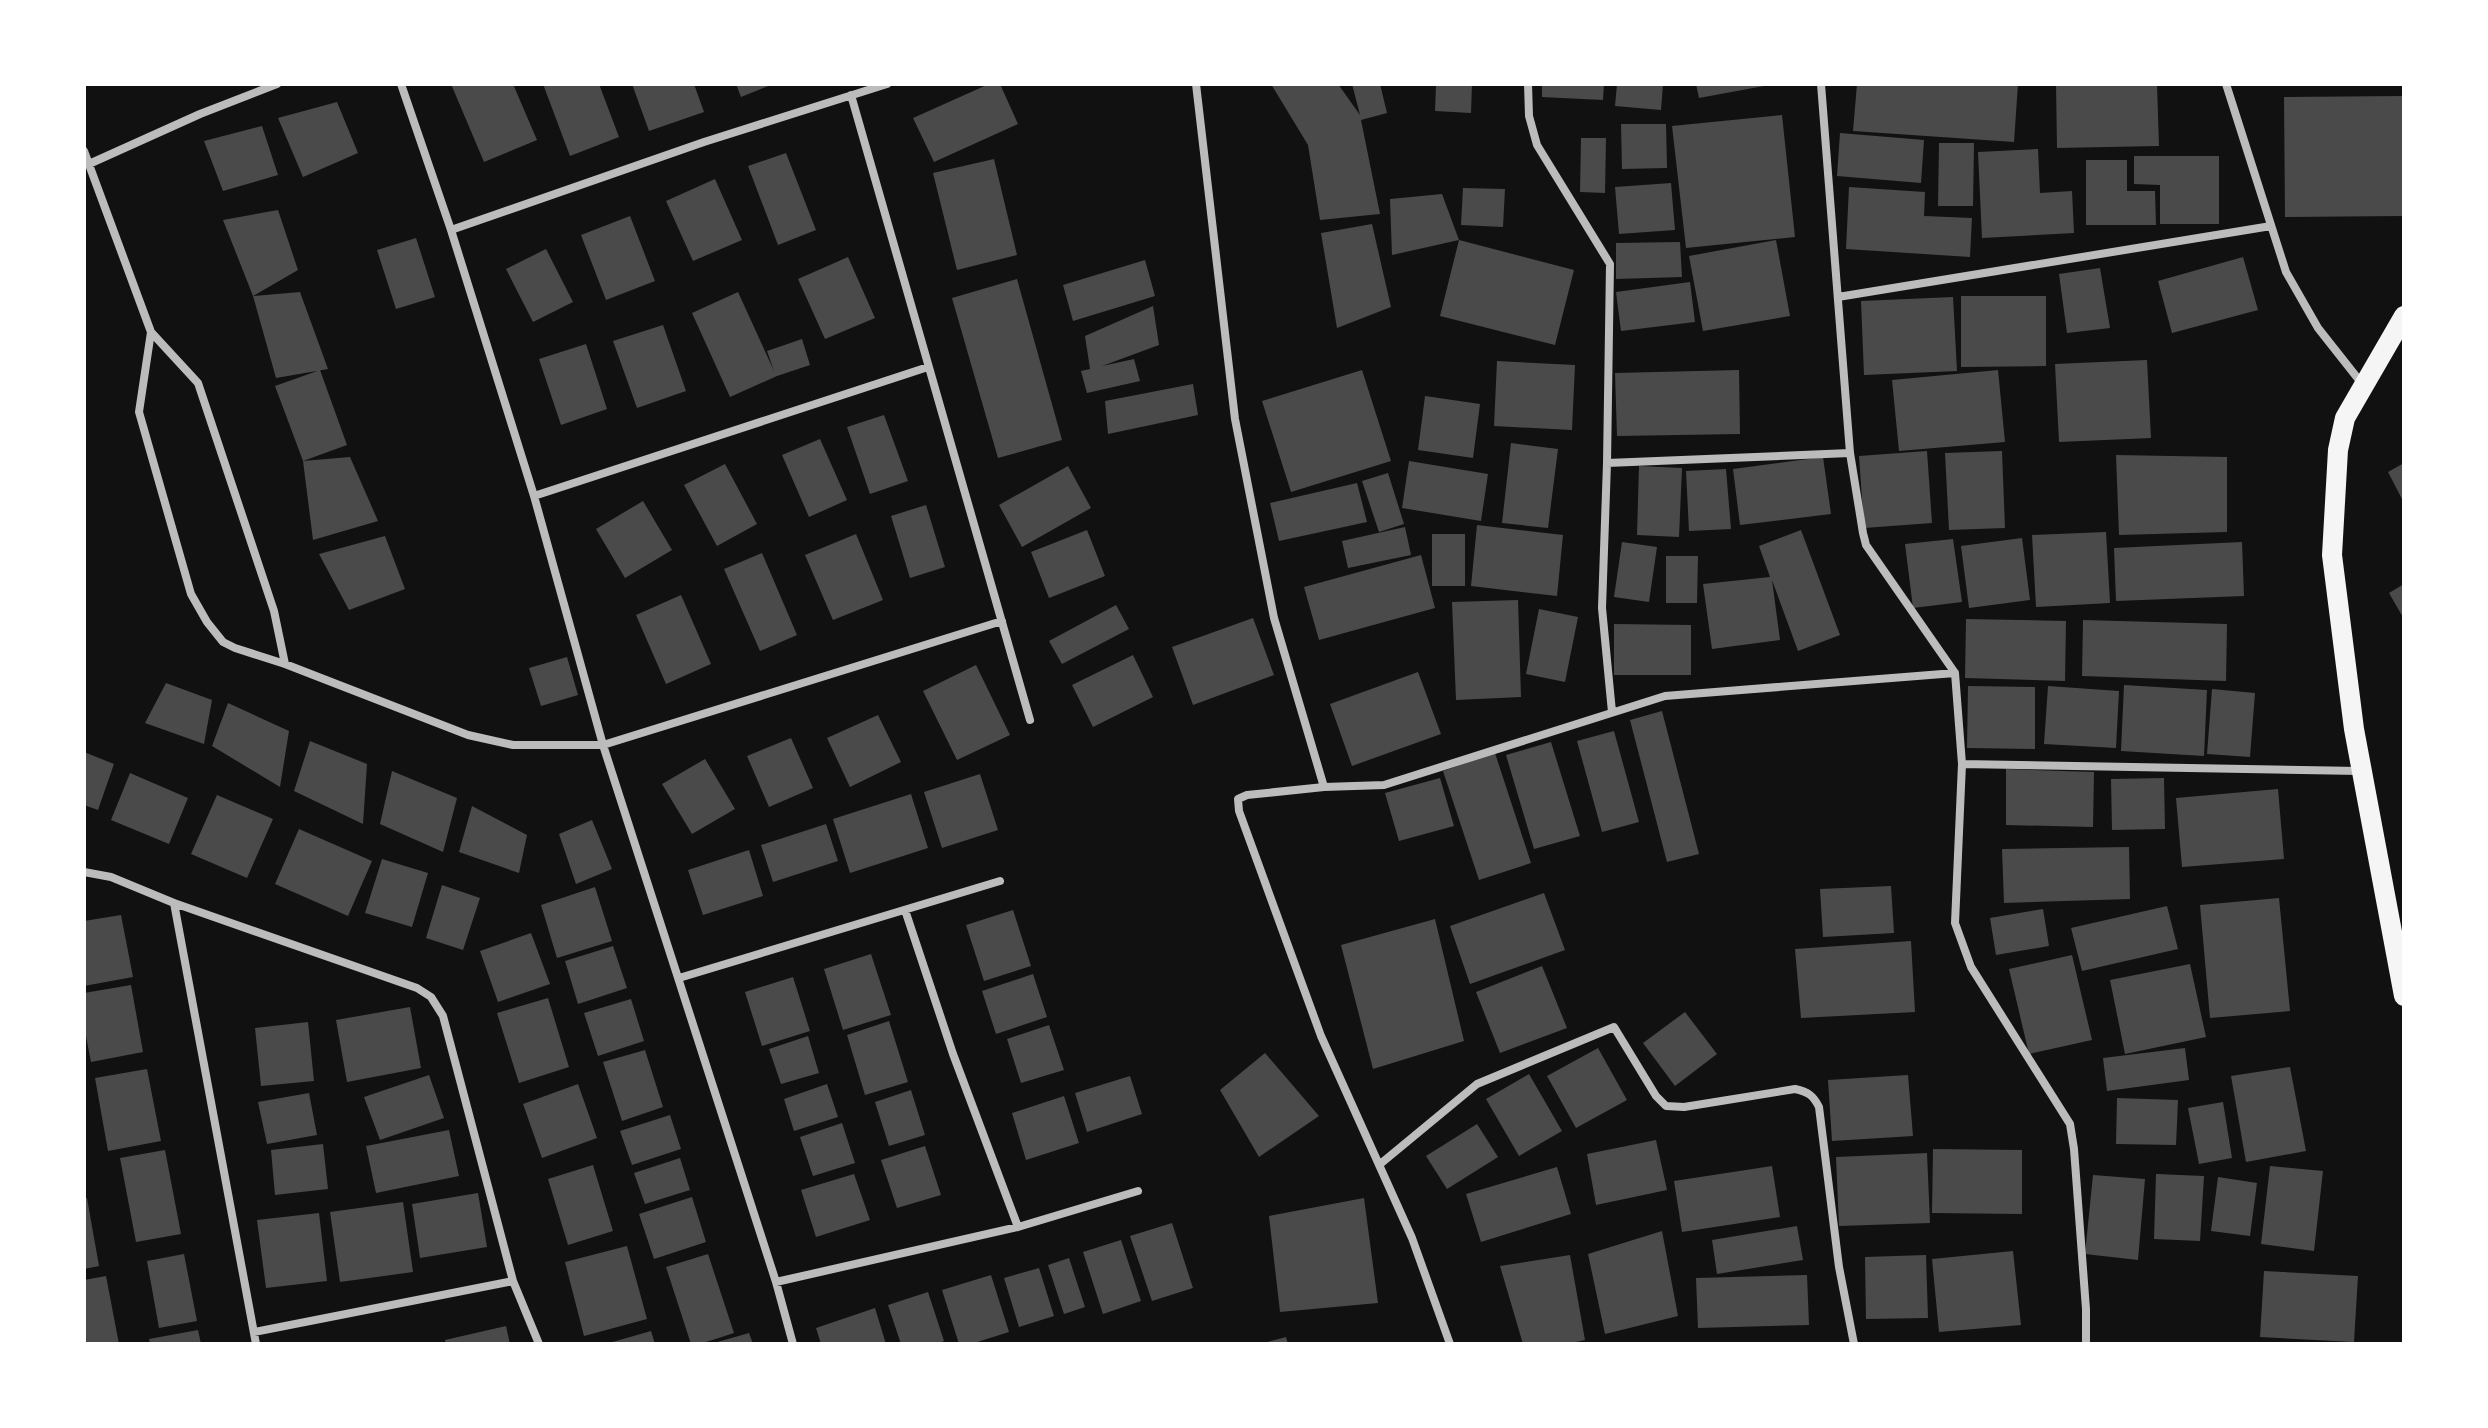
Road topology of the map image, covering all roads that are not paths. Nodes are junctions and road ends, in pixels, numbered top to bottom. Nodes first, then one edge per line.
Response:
1 (277, 84) edge
2 (401, 84) edge
3 (887, 84) edge
4 (1196, 84) edge
5 (1528, 84) edge
6 (1821, 84) edge
7 (2226, 84) edge
8 (851, 95) junction
9 (84, 151) edge
10 (89, 164) junction
11 (2271, 226) junction
12 (451, 230) junction
13 (1838, 297) junction
14 (2404, 316) edge
15 (151, 332) junction
16 (928, 367) junction
17 (2363, 385) junction
18 (1850, 453) junction
19 (1607, 463) junction
20 (534, 496) junction
21 (1002, 621) junction
22 (285, 664) junction
23 (1955, 673) junction
24 (1612, 712) junction
25 (1030, 720) dead end
26 (603, 745) junction
27 (1962, 764) junction
28 (2361, 771) junction
29 (1324, 787) junction
30 (84, 872) edge
31 (1000, 881) dead end
32 (174, 903) junction
33 (905, 910) junction
34 (2402, 974) edge
35 (679, 978) junction
36 (2404, 996) edge
37 (1379, 1165) junction
38 (1138, 1191) dead end
39 (1018, 1227) junction
40 (513, 1281) junction
41 (776, 1282) junction
42 (254, 1332) junction
43 (256, 1344) edge
44 (539, 1344) edge
45 (793, 1344) edge
46 (1450, 1344) edge
47 (1854, 1344) edge
48 (2086, 1344) edge

1 - 10 street
2 - 12 street
3 - 8 street
4 - 29 street
5 - 19 street
6 - 13 street
7 - 11 street
8 - 12 street
8 - 16 street
9 - 10 street
10 - 15 street
11 - 13 street
11 - 17 street
12 - 20 street
13 - 18 street
14 - 17 main road
15 - 22 street
15 - 22 street
16 - 20 street
16 - 21 street
17 - 28 main road
18 - 19 street
18 - 23 street
19 - 24 street
20 - 26 street
21 - 25 street
21 - 26 street
22 - 26 street
23 - 24 street
23 - 27 street
24 - 29 street
26 - 35 street
27 - 28 street
27 - 48 street
28 - 34 main road
29 - 37 street
30 - 32 street
31 - 33 street
32 - 40 street
32 - 42 street
33 - 35 street
33 - 39 street
34 - 36 main road
35 - 41 street
37 - 46 street
37 - 47 street
38 - 39 street
39 - 41 street
40 - 42 street
40 - 44 street
41 - 45 street
42 - 43 street

